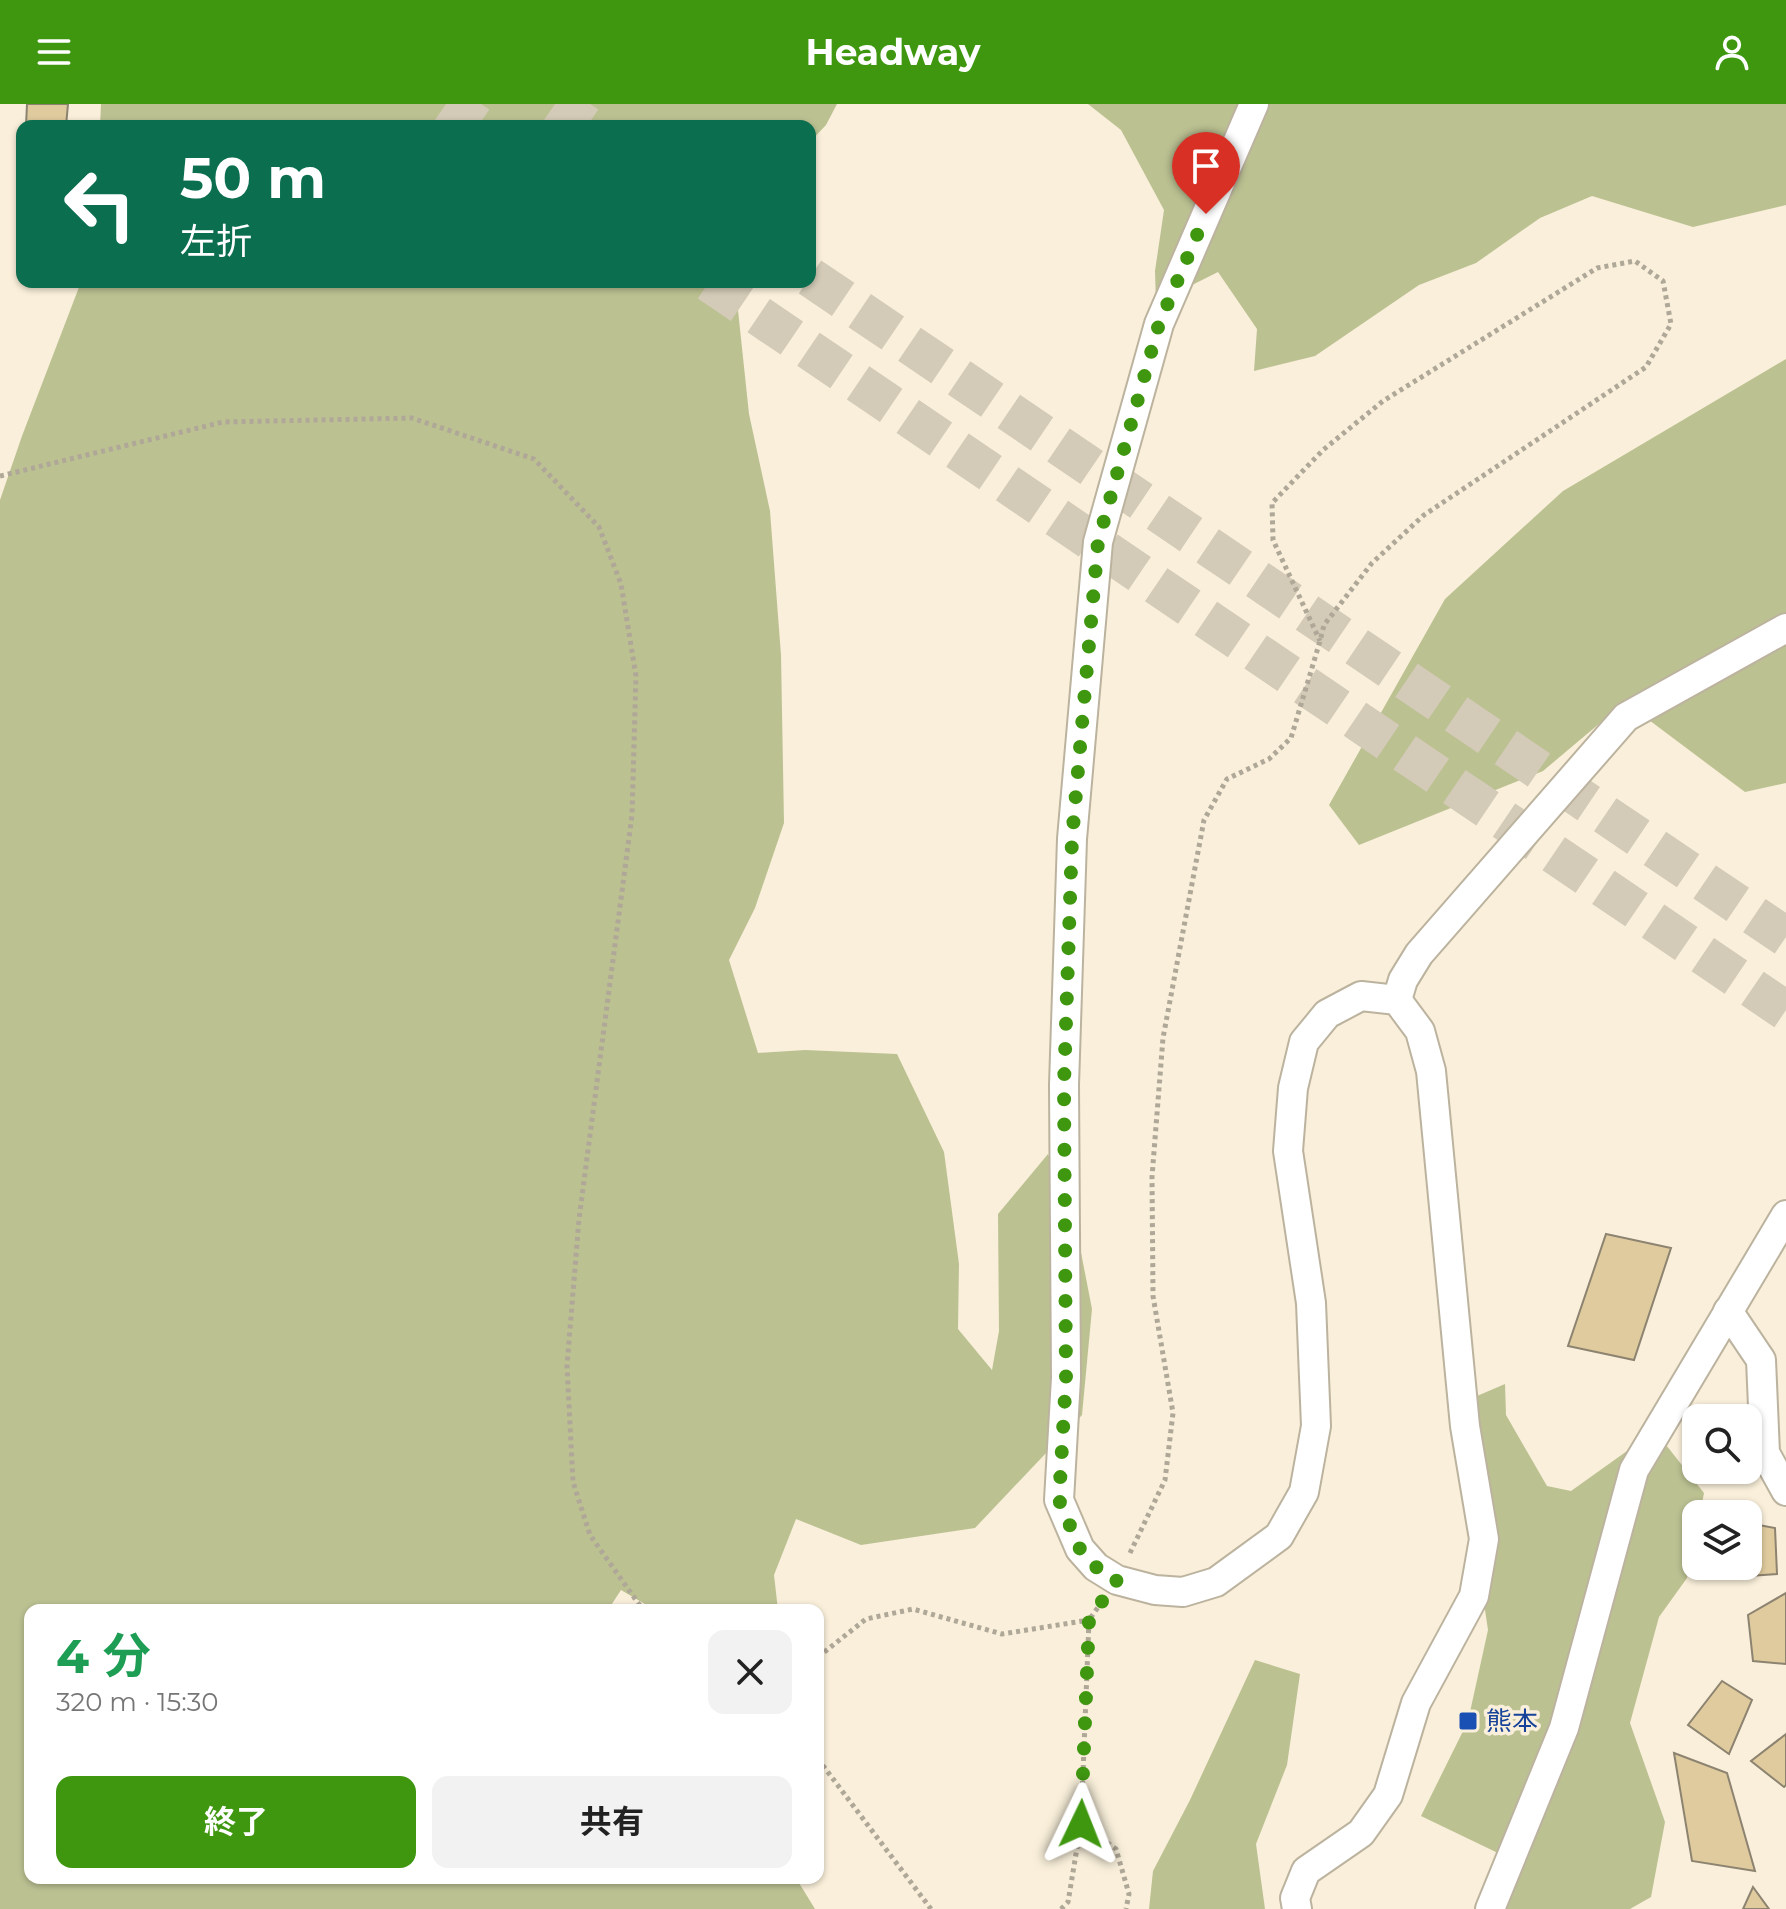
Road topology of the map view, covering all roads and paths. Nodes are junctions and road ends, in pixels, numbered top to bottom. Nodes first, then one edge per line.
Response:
1 (1254, 104) edge
2 (0, 476) edge
3 (1786, 628) edge
4 (1320, 641) junction
5 (1397, 1000) junction
6 (1786, 1215) edge
7 (1728, 1311) junction
8 (1786, 1491) edge
9 (1117, 1580) junction
10 (639, 1604) edge
11 (1089, 1620) junction
12 (824, 1652) edge
13 (824, 1767) edge
14 (1081, 1824) junction
15 (931, 1909) edge
16 (1061, 1909) edge
17 (1126, 1909) edge
18 (1297, 1909) edge
19 (1490, 1909) edge

1 - 9 street
2 - 10 path
3 - 5 street
4 - 4 path
4 - 9 path
5 - 9 street
5 - 18 street
6 - 7 street
7 - 8 street
7 - 19 street
9 - 11 path
11 - 12 path
11 - 14 path
13 - 15 path
14 - 16 path
14 - 17 path

